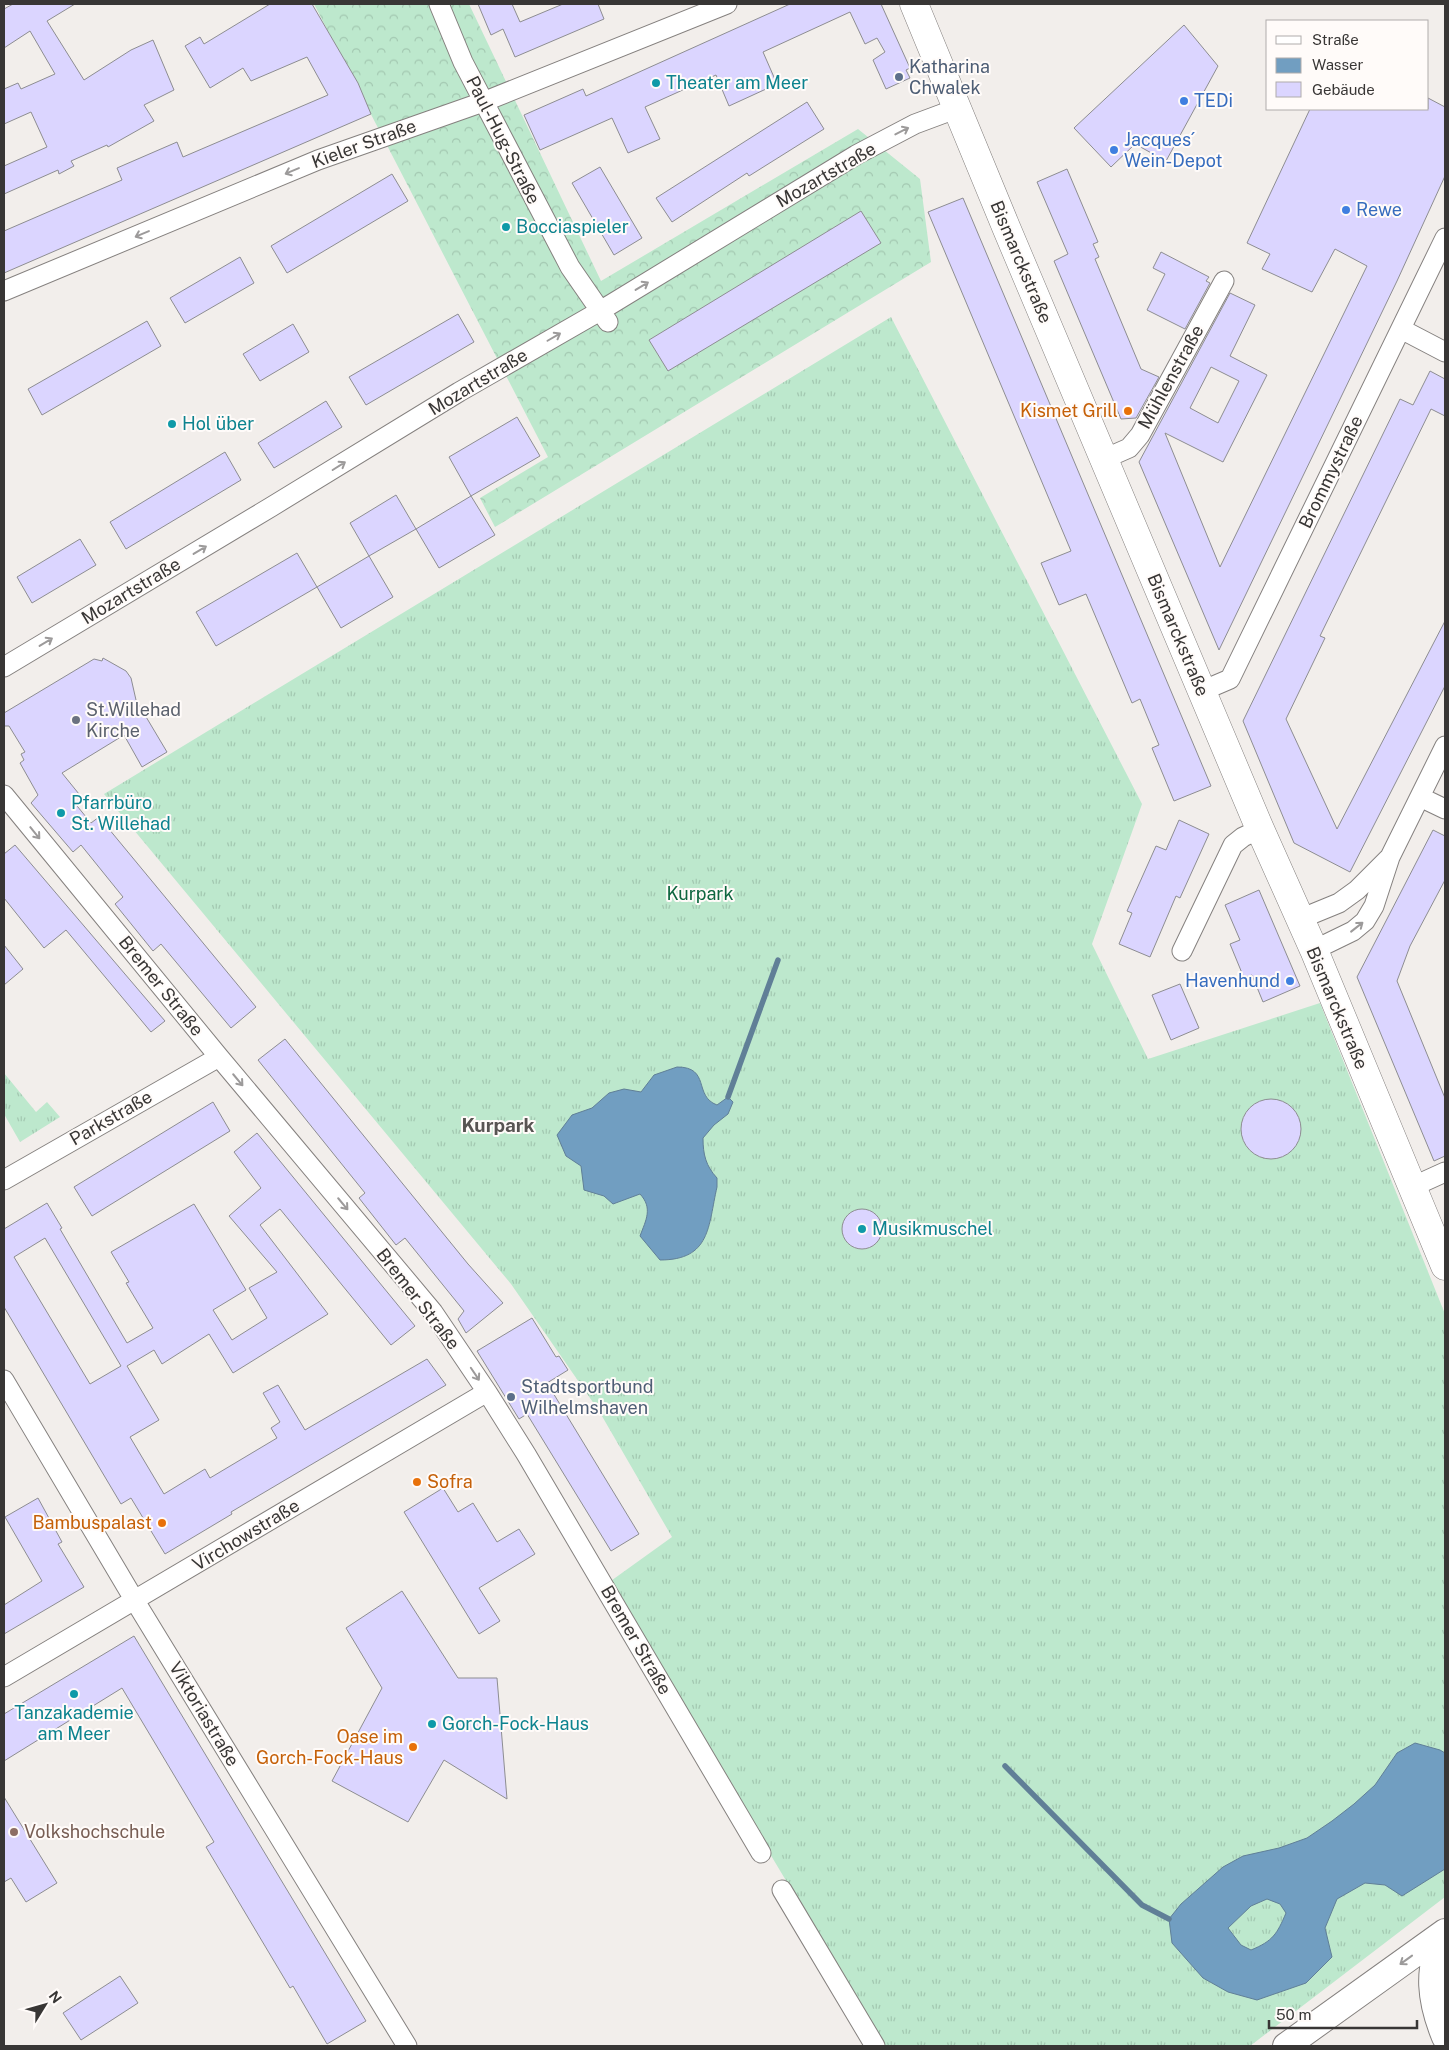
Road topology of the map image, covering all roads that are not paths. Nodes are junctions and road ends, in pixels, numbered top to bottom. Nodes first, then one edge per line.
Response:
1 (439, 4) edge
2 (727, 4) edge
3 (914, 4) edge
4 (483, 102) junction
5 (958, 108) junction
6 (1445, 238) edge
7 (1224, 281) dead end
8 (4, 291) edge
9 (604, 316) junction
10 (1401, 329) junction
11 (1445, 352) edge
12 (1104, 459) junction
13 (4, 667) edge
14 (1202, 692) junction
15 (1445, 746) edge
16 (4, 795) edge
17 (1420, 797) junction
18 (1445, 809) edge
19 (1260, 829) junction
20 (1390, 857) junction
21 (1300, 919) junction
22 (1314, 950) junction
23 (1182, 951) dead end
24 (219, 1057) junction
25 (1445, 1172) edge
26 (4, 1180) edge
27 (1412, 1186) junction
28 (1445, 1266) edge
29 (4, 1380) edge
30 (487, 1392) junction
31 (135, 1601) junction
32 (4, 1678) edge
33 (761, 1853) dead end
34 (782, 1890) dead end
35 (1445, 1933) edge
36 (1442, 2025) edge
37 (400, 2043) edge
38 (875, 2046) edge
39 (1286, 2046) edge

1 - 4 street, Paul-Hug-Straße
2 - 4 street, Kieler Straße
3 - 5 main road, Bismarckstraße
4 -> 8 street, Kieler Straße
4 - 9 street, Paul-Hug-Straße
9 -> 5 street, Mozartstraße
5 - 12 main road, Bismarckstraße
6 - 10 street, Brommystraße
7 - 12 street, Mühlenstraße
13 -> 9 street, Mozartstraße
10 - 11 street
10 - 14 street, Brommystraße
12 - 14 main road, Bismarckstraße
14 - 19 main road, Bismarckstraße
15 - 17 street
16 -> 24 street, Bremer Straße
17 - 18 street
17 - 20 street
19 - 21 main road, Bismarckstraße
19 - 23 street
20 - 21 street
22 -> 20 street
21 - 22 main road, Bismarckstraße
22 - 27 main road, Bismarckstraße
24 - 26 street, Parkstraße
24 -> 30 street, Bremer Straße
25 - 27 street
27 - 28 main road, Bismarckstraße
29 - 31 street, Viktoriastraße
30 - 31 street, Virchowstraße
30 - 33 street, Bremer Straße
31 - 32 street, Virchowstraße
31 - 37 street, Viktoriastraße
34 - 38 street
35 - 36 main road
35 -> 39 main road

